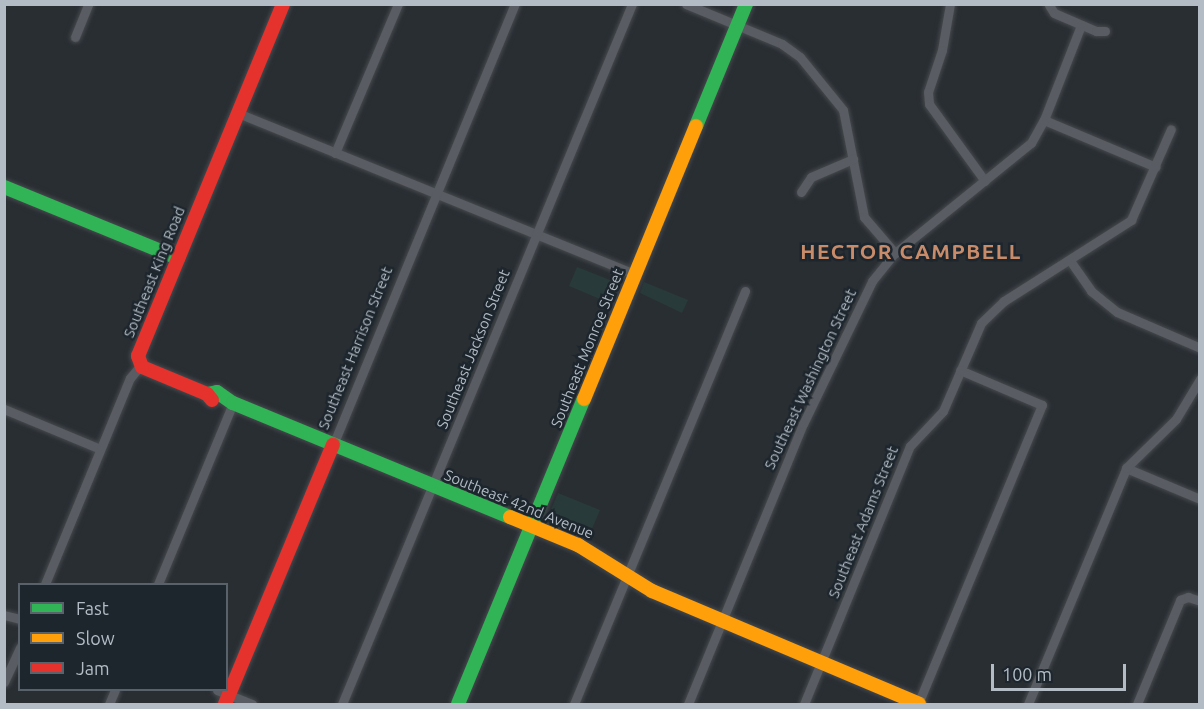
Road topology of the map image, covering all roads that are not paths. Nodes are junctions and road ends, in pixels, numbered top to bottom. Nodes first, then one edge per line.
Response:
1 (88, 4) edge
2 (283, 4) edge
3 (398, 4) edge
4 (515, 4) edge
5 (632, 4) edge
6 (686, 4) edge
7 (746, 4) edge
8 (950, 4) edge
9 (1049, 5) edge
10 (1082, 25) junction
11 (737, 26) junction
12 (1105, 31) dead end
13 (75, 37) dead end
14 (238, 113) junction
15 (1044, 120) junction
16 (1171, 129) dead end
17 (335, 153) junction
18 (853, 159) junction
19 (1156, 167) junction
20 (986, 181) junction
21 (4, 187) edge
22 (801, 192) dead end
23 (437, 194) junction
24 (535, 235) junction
25 (895, 253) junction
26 (178, 258) junction
27 (1071, 262) junction
28 (635, 274) junction
29 (745, 291) dead end
30 (1200, 348) edge
31 (140, 366) junction
32 (960, 370) junction
33 (1200, 379) edge
34 (233, 403) junction
35 (4, 408) edge
36 (333, 445) junction
37 (100, 448) junction
38 (1126, 468) junction
39 (433, 486) junction
40 (1200, 499) edge
41 (532, 526) junction
42 (627, 575) junction
43 (46, 583) edge
44 (159, 583) edge
45 (1200, 601) edge
46 (722, 621) junction
47 (18, 651) edge
48 (821, 663) junction
49 (4, 682) edge
50 (228, 687) edge
51 (115, 691) edge
52 (224, 696) edge
53 (918, 704) edge
54 (109, 705) edge
55 (252, 705) edge
56 (342, 705) edge
57 (458, 705) edge
58 (574, 705) edge
59 (688, 705) edge
60 (804, 705) edge
61 (1028, 705) edge
62 (1137, 705) edge

1 - 13 street
2 - 14 street, Southeast King Road
3 - 17 street
4 - 23 street, Southeast Harrison Street
5 - 24 street, Southeast Jackson Street
6 - 11 street
7 - 11 street, Southeast Monroe Street
8 - 20 street
9 - 10 street
10 - 12 street
10 - 15 street, Southeast Washington Street
11 - 18 street
11 - 28 street, Southeast Monroe Street
14 - 17 street
14 - 26 street, Southeast King Road
15 - 19 street
15 - 20 street, Southeast Washington Street
16 - 19 street, Southeast Adams Street
17 - 23 street
18 - 22 street
18 - 25 street
19 - 27 street, Southeast Adams Street
20 - 25 street, Southeast Washington Street
21 - 26 street
23 - 24 street
23 - 36 street, Southeast Harrison Street
24 - 28 street
24 - 39 street, Southeast Jackson Street
25 - 46 street, Southeast Washington Street
26 - 31 street, Southeast King Road
27 - 30 street
27 - 32 street, Southeast Adams Street
28 - 41 street, Southeast Monroe Street
29 - 42 street
31 - 34 street, Southeast 42nd Avenue
31 - 37 street, Southeast King Road
32 - 48 street, Southeast Adams Street
32 - 53 street
33 - 38 street
34 - 36 street, Southeast 42nd Avenue
34 - 44 street
35 - 37 street
36 - 39 street, Southeast 42nd Avenue
36 - 50 street, Southeast Harrison Street
37 - 43 street, Southeast King Road
38 - 40 street
38 - 61 street
39 - 41 street, Southeast 42nd Avenue
39 - 56 street, Southeast Jackson Street
41 - 42 street, Southeast 42nd Avenue
41 - 57 street, Southeast Monroe Street
42 - 46 street, Southeast 42nd Avenue
42 - 58 street
45 - 62 street
46 - 48 street, Southeast 42nd Avenue
46 - 59 street, Southeast Washington Street
47 - 49 street
48 - 53 street, Southeast 42nd Avenue
48 - 60 street, Southeast Adams Street
51 - 54 street
52 - 55 street

